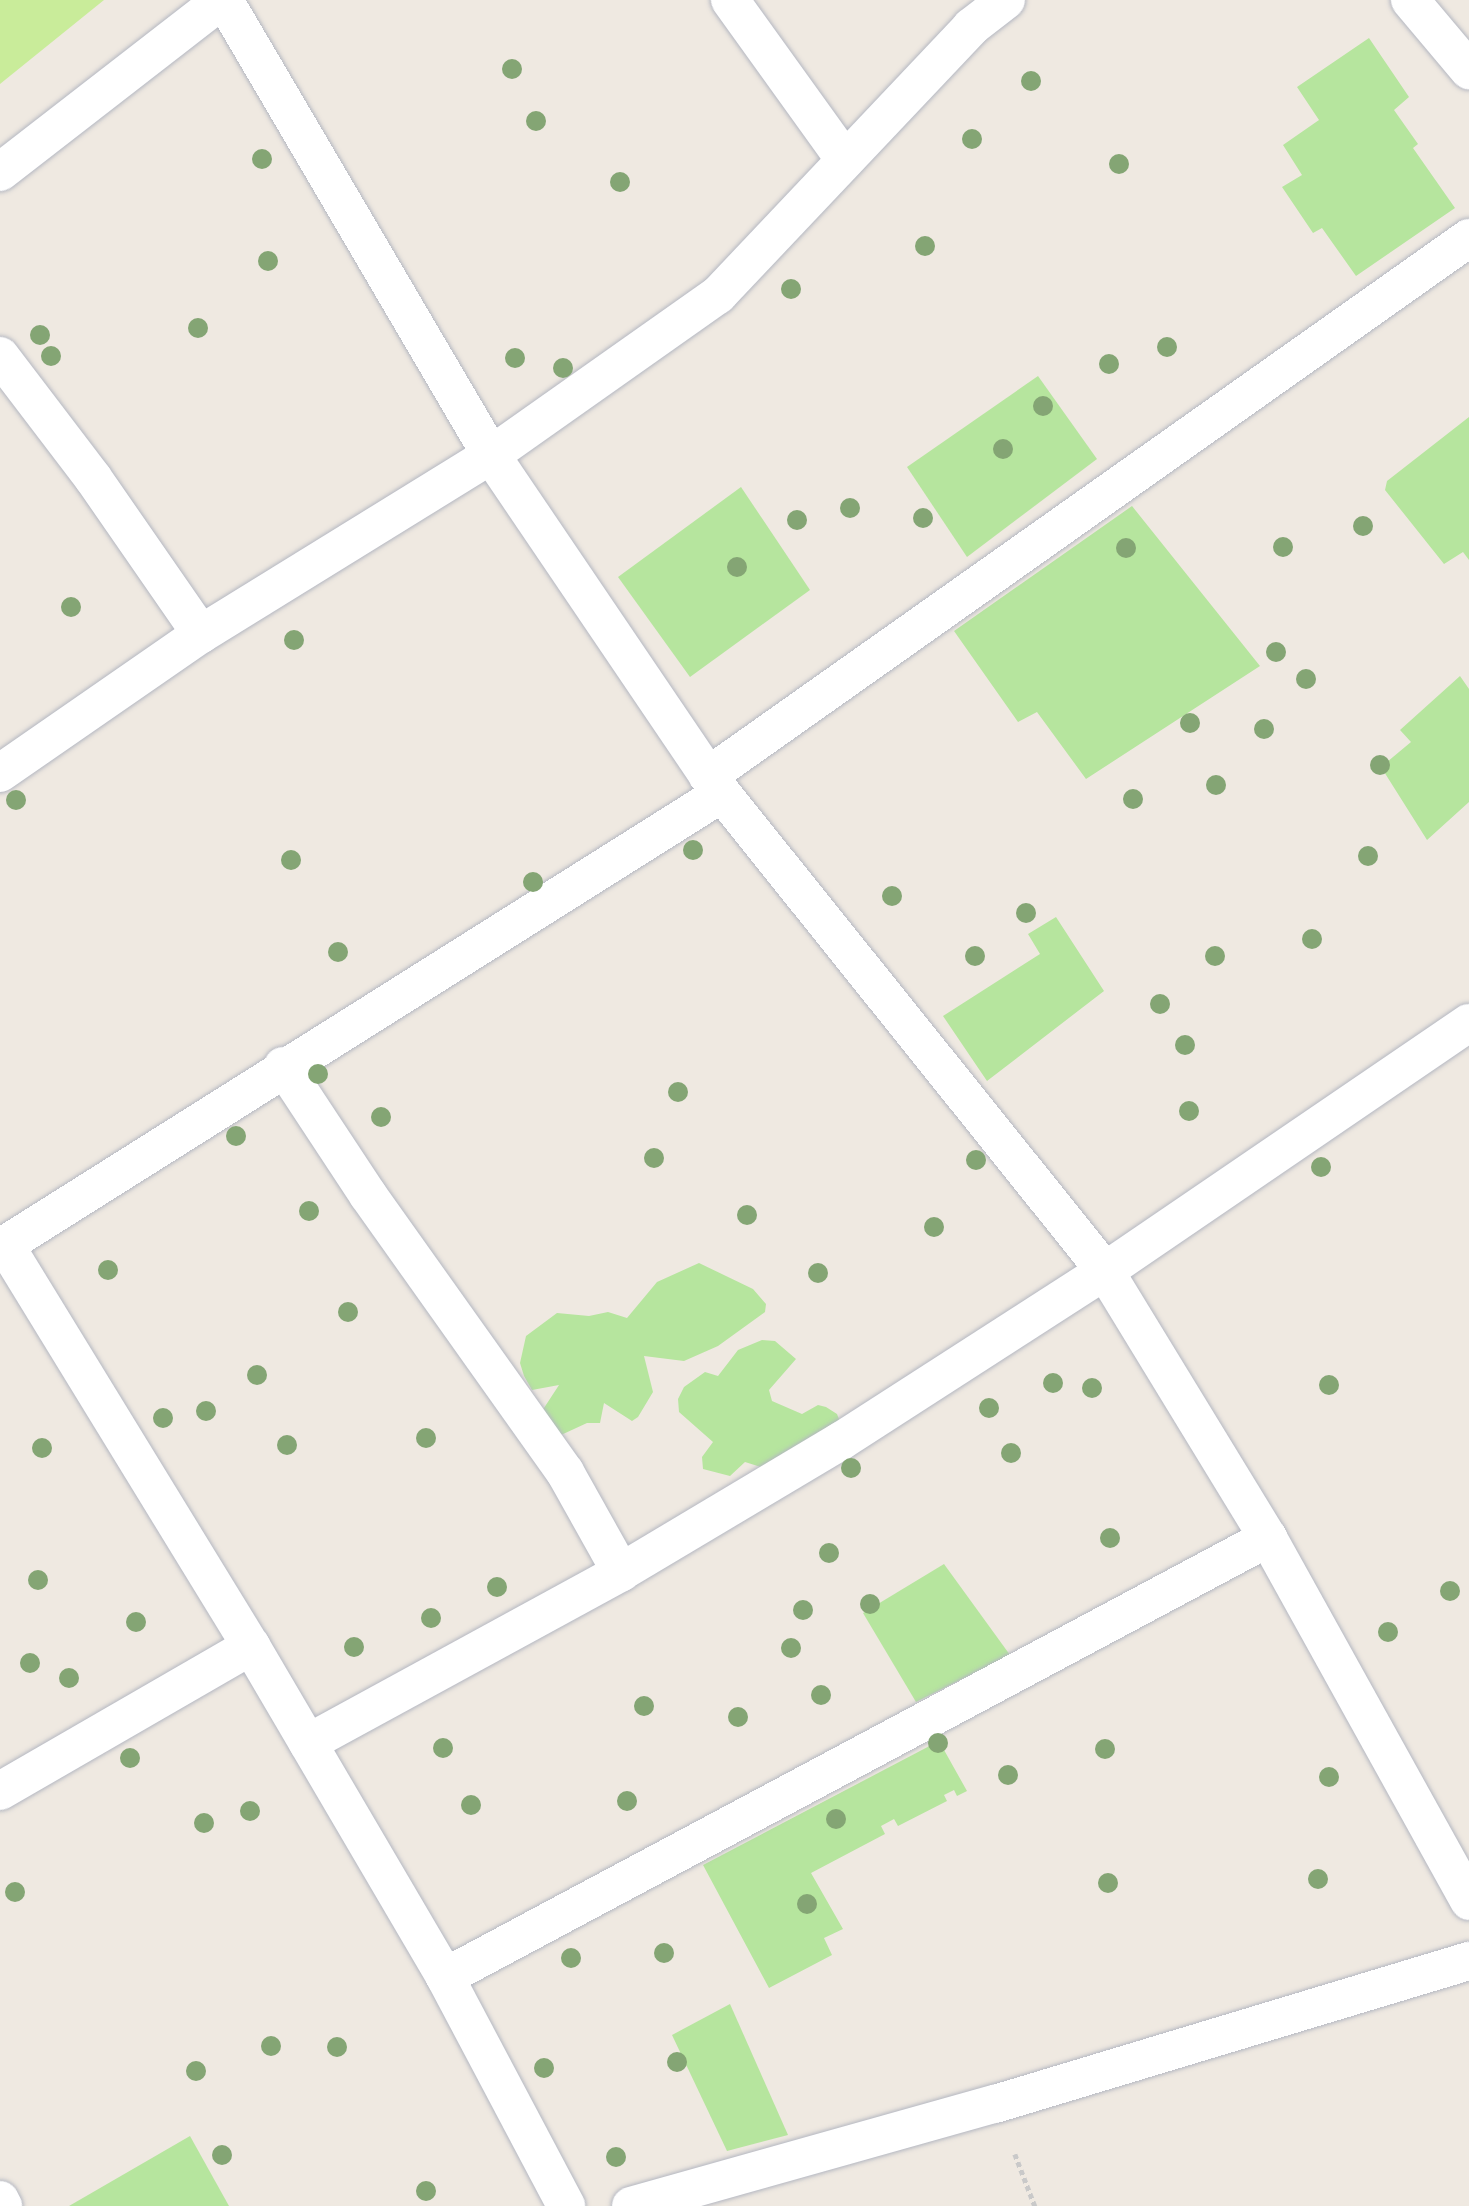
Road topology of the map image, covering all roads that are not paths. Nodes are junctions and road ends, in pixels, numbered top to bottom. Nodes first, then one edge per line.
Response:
1 (223, 0) edge
2 (730, 0) edge
3 (1006, 0) edge
4 (1410, 0) edge
5 (1469, 71) edge
6 (845, 160) junction
7 (0, 172) edge
8 (1469, 238) edge
9 (0, 356) edge
10 (491, 455) junction
11 (201, 634) junction
12 (0, 773) edge
13 (714, 785) junction
14 (1469, 1023) edge
15 (283, 1066) junction
16 (2, 1246) edge
17 (1105, 1271) junction
18 (1268, 1538) junction
19 (621, 1572) junction
20 (251, 1646) junction
21 (308, 1743) junction
22 (0, 1791) edge
23 (1469, 1902) edge
24 (1469, 1961) edge
25 (445, 1977) junction
26 (0, 2200) edge
27 (4, 2206) edge
28 (566, 2206) edge
29 (631, 2206) edge

1 - 7 street
1 - 10 street
2 - 6 street
3 - 6 street
4 - 5 street
6 - 10 street
8 - 13 street
9 - 11 street
10 - 11 street
10 - 13 street
11 - 12 street
13 - 15 street
13 - 17 street
14 - 17 street
15 - 16 street
15 - 19 street
16 - 20 street
17 - 18 street
17 - 19 street
18 - 23 street
18 - 25 street
19 - 21 street
20 - 21 street
20 - 22 street
21 - 25 street
24 - 29 street
25 - 28 street
26 - 27 street

